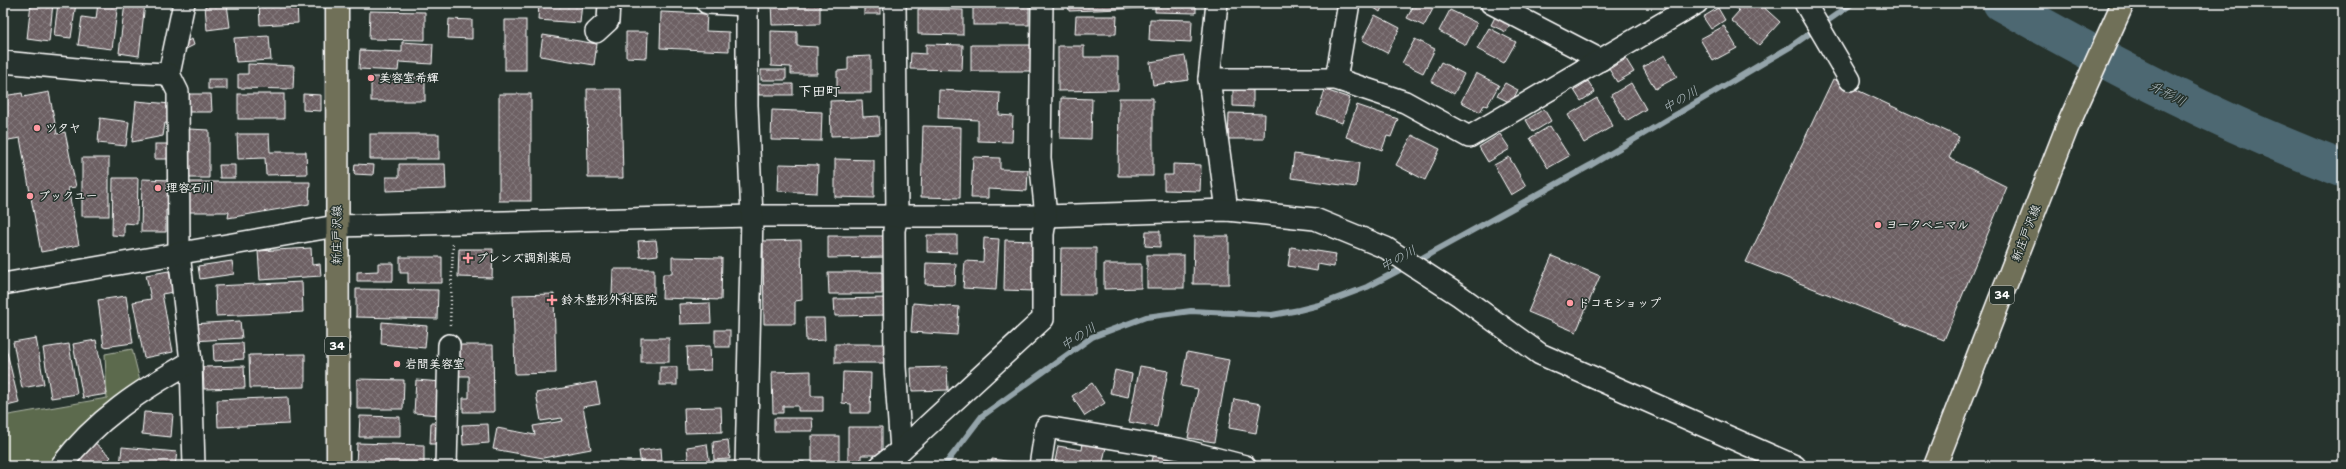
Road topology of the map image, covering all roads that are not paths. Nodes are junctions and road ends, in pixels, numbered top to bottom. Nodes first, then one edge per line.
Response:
1 (184, 3) edge
2 (337, 3) edge
3 (609, 3) edge
4 (707, 3) edge
5 (895, 3) edge
6 (1042, 3) edge
7 (1217, 3) edge
8 (1349, 3) edge
9 (1491, 3) edge
10 (1697, 3) edge
11 (747, 4) edge
12 (2123, 4) edge
13 (1809, 8) edge
14 (596, 32) dead end
15 (1601, 60) junction
16 (3, 62) edge
17 (169, 74) junction
18 (1209, 79) junction
19 (1336, 79) junction
20 (1850, 80) dead end
21 (1227, 210) junction
22 (752, 216) junction
23 (897, 216) junction
24 (1046, 216) junction
25 (336, 226) junction
26 (179, 253) junction
27 (3, 284) edge
28 (449, 345) road end
29 (191, 362) junction
30 (901, 450) junction
31 (61, 466) edge
32 (194, 466) edge
33 (338, 466) edge
34 (446, 466) edge
35 (746, 466) edge
36 (880, 466) edge
37 (1040, 466) edge
38 (1245, 466) edge
39 (1795, 466) edge
40 (1935, 466) edge

1 - 17 street
2 - 25 main road, 新庄戸沢線 / 34
3 - 14 street
4 - 11 street
5 - 23 street
6 - 24 street
7 - 18 street
8 - 19 street
9 - 15 street
10 - 15 street
11 - 22 street
12 - 40 main road, 新庄戸沢線 / 34
13 - 20 street
15 - 19 street
16 - 17 street
17 - 26 street
18 - 19 street
18 - 21 street
21 - 24 street
21 - 39 street
22 - 23 street
22 - 25 street
22 - 35 street
23 - 24 street
23 - 30 street
24 - 30 street
25 - 26 street
25 - 33 main road, 新庄戸沢線 / 34
26 - 27 street
26 - 29 street
28 - 34 street
29 - 31 street
29 - 32 street
30 - 36 street
37 - 38 street

